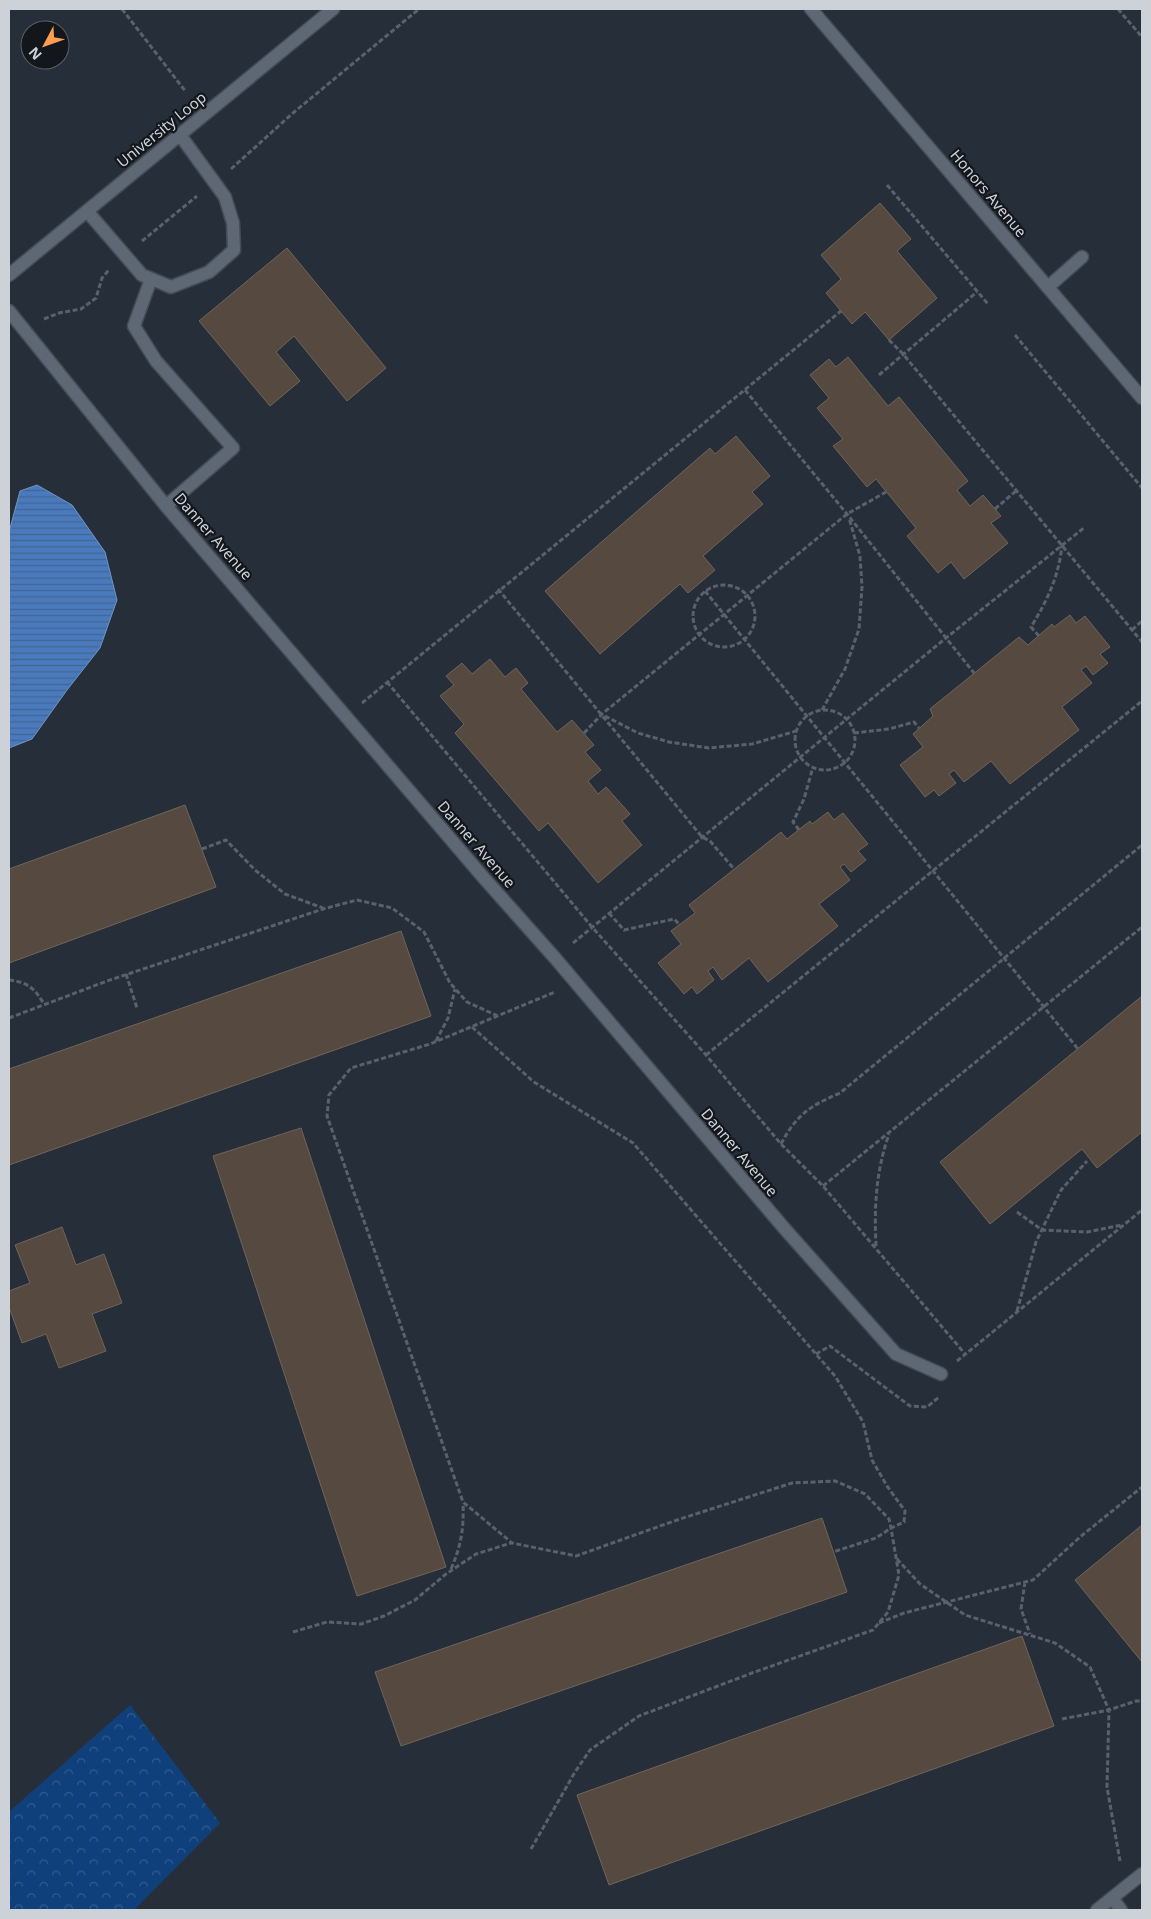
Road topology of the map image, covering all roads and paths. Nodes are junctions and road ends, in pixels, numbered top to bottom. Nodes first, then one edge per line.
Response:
1 (122, 9) edge
2 (333, 9) edge
3 (811, 9) edge
4 (1118, 9) edge
5 (1142, 37) edge
6 (186, 92) dead end
7 (180, 135) junction
8 (886, 185) dead end
9 (87, 211) junction
10 (1082, 257) dead end
11 (9, 275) edge
12 (151, 279) junction
13 (1048, 287) junction
14 (977, 292) junction
15 (988, 304) dead end
16 (9, 311) edge
17 (841, 311) dead end
18 (1015, 335) dead end
19 (889, 340) dead end
20 (904, 354) junction
21 (879, 375) dead end
22 (745, 390) junction
23 (1142, 398) edge
24 (1142, 488) edge
25 (1017, 490) junction
26 (886, 492) dead end
27 (166, 506) junction
28 (995, 509) dead end
29 (848, 514) junction
30 (1084, 527) dead end
31 (1062, 545) junction
32 (498, 589) junction
33 (705, 591) junction
34 (748, 596) junction
35 (724, 615) junction
36 (1142, 621) edge
37 (1132, 630) junction
38 (700, 635) junction
39 (1038, 636) dead end
40 (946, 638) junction
41 (744, 640) junction
42 (1142, 642) edge
43 (974, 673) dead end
44 (387, 682) junction
45 (1142, 701) edge
46 (822, 710) junction
47 (602, 714) junction
48 (346, 716) junction
49 (806, 716) junction
50 (847, 719) junction
51 (919, 728) dead end
52 (796, 731) junction
53 (584, 733) dead end
54 (854, 733) junction
55 (824, 738) junction
56 (800, 757) junction
57 (844, 763) junction
58 (813, 767) junction
59 (799, 830) dead end
60 (702, 837) junction
61 (1142, 845) edge
62 (202, 849) dead end
63 (734, 869) dead end
64 (932, 871) junction
65 (323, 909) junction
66 (609, 913) junction
67 (680, 924) dead end
68 (592, 927) junction
69 (1142, 927) edge
70 (555, 958) junction
71 (1004, 959) junction
72 (126, 974) junction
73 (9, 980) edge
74 (577, 984) junction
75 (455, 988) junction
76 (44, 1004) junction
77 (137, 1008) dead end
78 (1044, 1008) junction
79 (498, 1016) junction
80 (9, 1018) edge
81 (472, 1027) junction
82 (435, 1042) junction
83 (1078, 1049) dead end
84 (706, 1055) junction
85 (889, 1133) junction
86 (781, 1144) junction
87 (1087, 1161) dead end
88 (824, 1186) junction
89 (1142, 1210) edge
90 (1017, 1212) dead end
91 (1124, 1224) junction
92 (1042, 1230) junction
93 (876, 1246) junction
94 (1017, 1311) junction
95 (816, 1354) junction
96 (965, 1354) junction
97 (941, 1374) junction
98 (1142, 1487) edge
99 (463, 1502) junction
100 (891, 1528) junction
101 (512, 1543) junction
102 (833, 1552) dead end
103 (896, 1557) junction
104 (451, 1571) junction
105 (1024, 1582) junction
106 (946, 1602) junction
107 (879, 1623) junction
108 (293, 1632) dead end
109 (1030, 1635) junction
110 (1142, 1701) edge
111 (1109, 1710) junction
112 (1062, 1719) dead end
113 (532, 1849) dead end
114 (1120, 1861) dead end
115 (1142, 1874) edge
116 (1112, 1898) junction
117 (1097, 1910) edge
118 (1121, 1910) edge

1 - 6 path
2 - 7 street, University Loop
3 - 13 street, Honors Avenue
4 - 5 path
7 - 9 street, University Loop
7 - 12 street
8 - 14 path
9 - 11 street, University Loop
9 - 12 street
10 - 13 street
12 - 27 street
13 - 23 street, Honors Avenue
14 - 15 path
14 - 20 path
16 - 27 street, Danner Avenue
17 - 22 path
18 - 24 path
19 - 20 path
20 - 21 path
20 - 25 path
22 - 29 path
22 - 32 path
25 - 28 path
25 - 31 path
26 - 29 path
27 - 48 street, Danner Avenue
29 - 34 path
29 - 40 path
29 - 46 path
30 - 31 path
31 - 37 path
31 - 39 path
31 - 40 path
32 - 44 path
32 - 47 path
33 - 34 path
33 - 35 path
33 - 38 path
34 - 35 path
34 - 41 path
35 - 38 path
35 - 41 path
36 - 37 path
37 - 42 path
38 - 41 path
38 - 47 path
40 - 43 path
40 - 50 path
41 - 49 path
44 - 48 path
44 - 68 path
45 - 64 path
46 - 49 path
46 - 50 path
47 - 52 path
47 - 53 path
47 - 60 path
48 - 70 street, Danner Avenue
49 - 52 path
49 - 55 path
50 - 54 path
50 - 55 path
51 - 54 path
52 - 56 path
54 - 57 path
55 - 56 path
55 - 57 path
56 - 58 path
56 - 60 path
57 - 58 path
57 - 64 path
58 - 59 path
60 - 63 path
60 - 66 path
61 - 71 path
62 - 65 path
64 - 71 path
64 - 84 path
65 - 72 path
65 - 75 path
66 - 67 path
66 - 68 path
68 - 70 path
68 - 84 path
69 - 78 path
70 - 74 street, Danner Avenue
71 - 78 path
71 - 86 path
72 - 76 path
72 - 77 path
73 - 76 path
74 - 79 path
74 - 97 street, Danner Avenue
75 - 79 path
75 - 82 path
76 - 80 path
78 - 83 path
78 - 85 path
79 - 81 path
81 - 82 path
81 - 95 path
82 - 99 path
84 - 86 path
85 - 88 path
85 - 93 path
86 - 88 path
87 - 92 path
88 - 93 path
89 - 91 path
90 - 92 path
91 - 92 path
91 - 94 path
92 - 94 path
93 - 96 path
94 - 96 path
95 - 97 path
95 - 100 path
96 - 97 path
98 - 105 path
99 - 101 path
99 - 104 path
100 - 101 path
100 - 102 path
100 - 103 path
101 - 104 path
103 - 106 path
103 - 107 path
104 - 108 path
105 - 106 path
105 - 109 path
106 - 107 path
106 - 109 path
107 - 113 path
109 - 111 path
110 - 111 path
111 - 112 path
111 - 114 path
115 - 116 street
116 - 117 street
116 - 118 street

